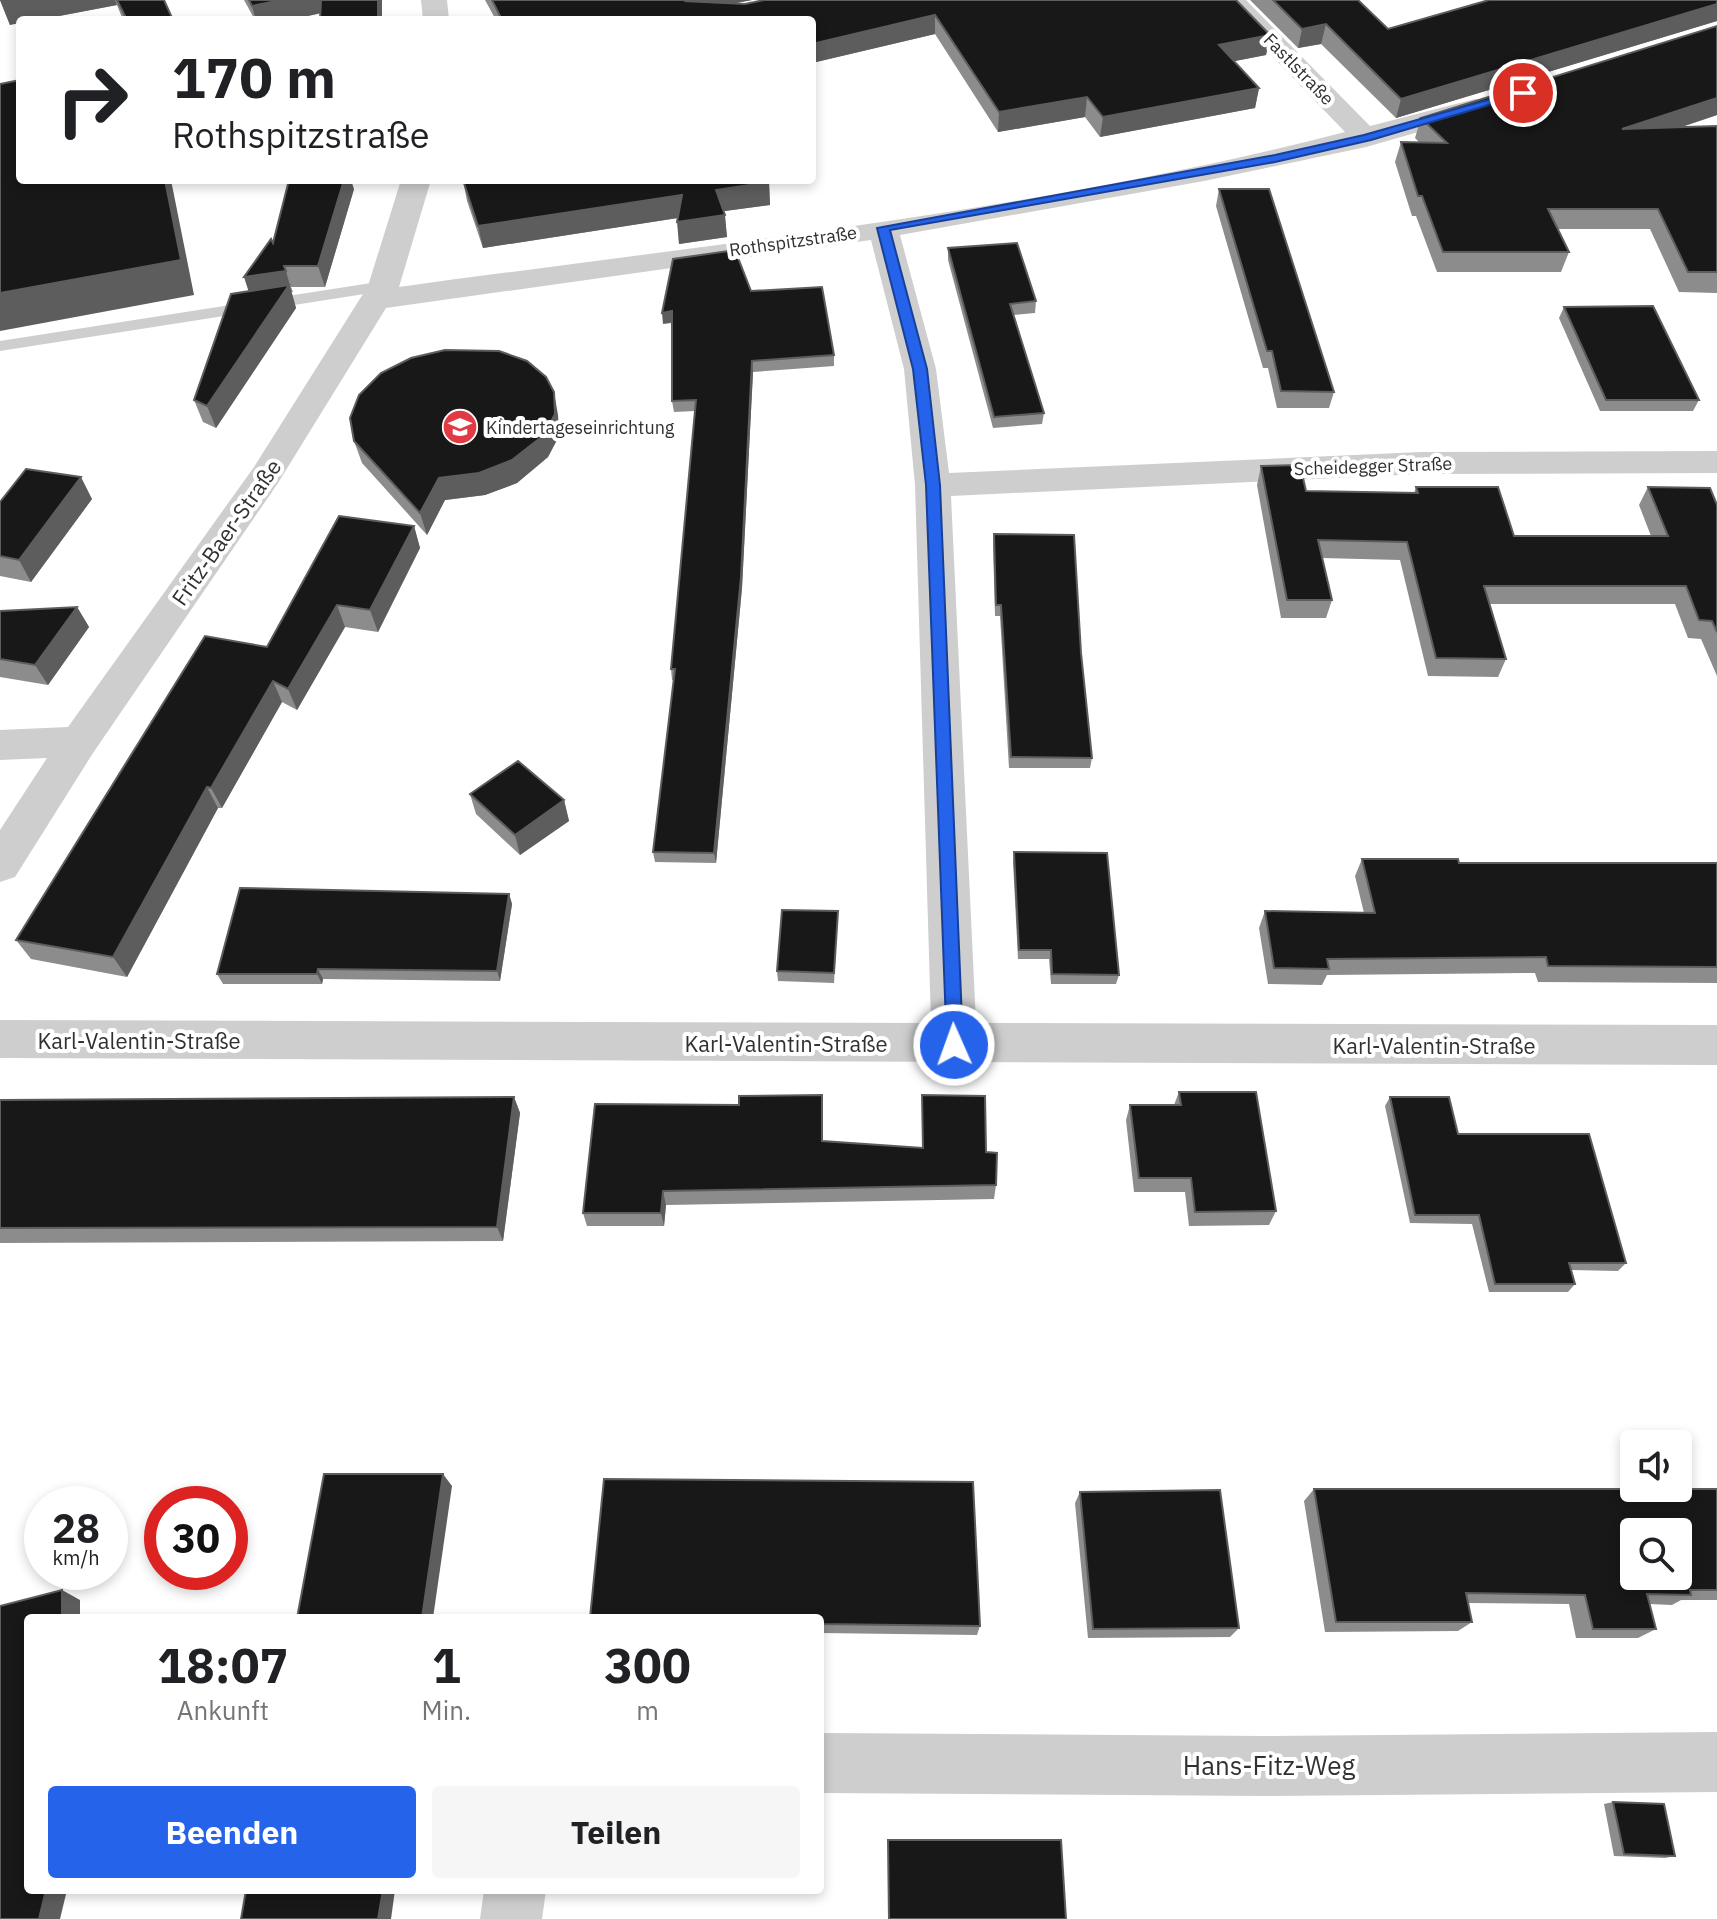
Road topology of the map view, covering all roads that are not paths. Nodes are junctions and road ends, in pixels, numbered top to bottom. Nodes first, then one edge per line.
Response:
1 (1231, 0) edge
2 (1509, 97) edge
3 (1366, 138) junction
4 (415, 184) edge
5 (883, 228) junction
6 (380, 293) junction
7 (0, 346) edge
8 (0, 364) edge
9 (1717, 462) edge
10 (933, 485) junction
11 (79, 742) junction
12 (0, 745) edge
13 (0, 865) edge
14 (0, 1039) edge
15 (954, 1045) junction
16 (1717, 1045) edge
17 (1717, 1762) edge
18 (824, 1763) edge
19 (514, 1894) edge
20 (511, 1919) edge

1 - 3 street, Fastlstraße
2 - 3 street, Rothspitzstraße
3 - 5 street, Rothspitzstraße
4 - 6 street, Fritz-Baer-Straße
5 - 6 street, Rothspitzstraße
5 - 10 street
6 - 7 lane
6 - 8 lane
6 - 11 street, Fritz-Baer-Straße
9 - 10 street, Scheidegger Straße
10 - 15 street
11 - 12 street
11 - 13 street, Fritz-Baer-Straße
14 - 15 street, Karl-Valentin-Straße
15 - 16 street, Karl-Valentin-Straße
17 - 18 street, Hans-Fitz-Weg
19 - 20 street

